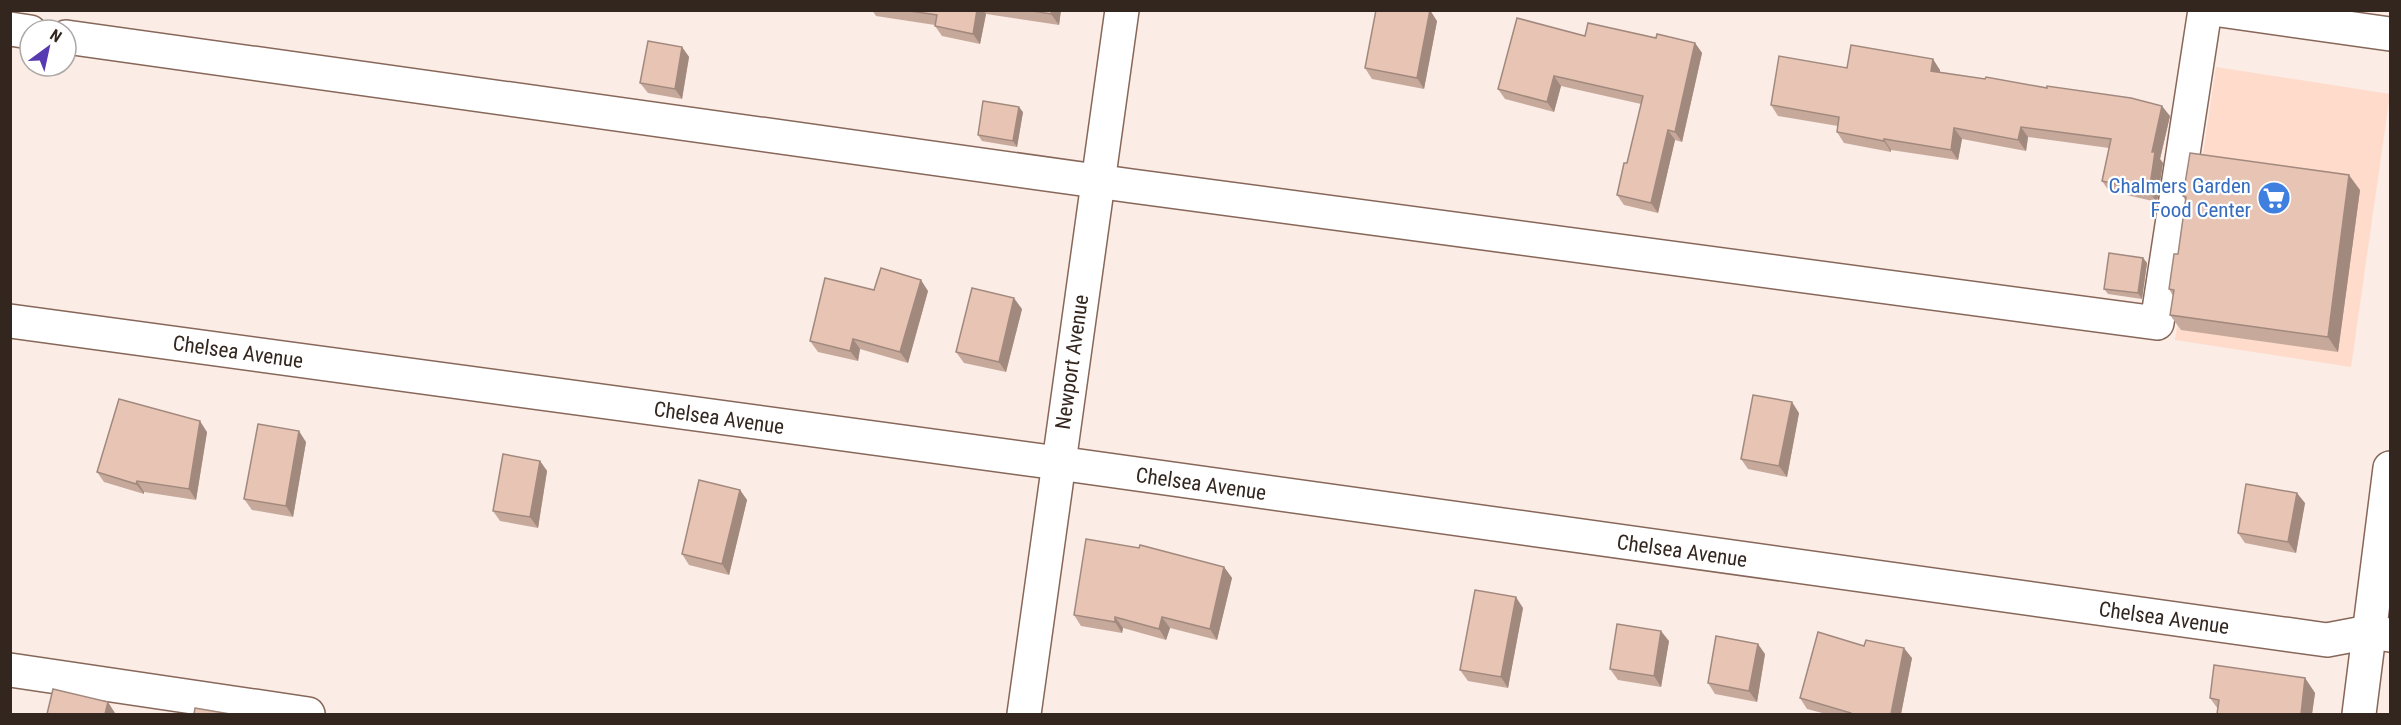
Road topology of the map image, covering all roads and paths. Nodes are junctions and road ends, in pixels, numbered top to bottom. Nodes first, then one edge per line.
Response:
1 (1122, 10) edge
2 (2205, 10) edge
3 (2220, 10) edge
4 (2391, 34) edge
5 (78, 39) edge
6 (1098, 181) junction
7 (10, 321) edge
8 (1058, 463) junction
9 (2391, 468) edge
10 (2380, 634) edge
11 (10, 670) edge
12 (308, 714) edge
13 (1024, 714) edge
14 (2359, 714) edge

1 - 6 street, Newport Avenue
2 - 6 street
3 - 4 street
5 - 6 street
6 - 8 street, Newport Avenue
7 - 8 street, Chelsea Avenue
8 - 10 street, Chelsea Avenue
8 - 13 street, Newport Avenue
9 - 10 street
10 - 14 street
11 - 12 street

